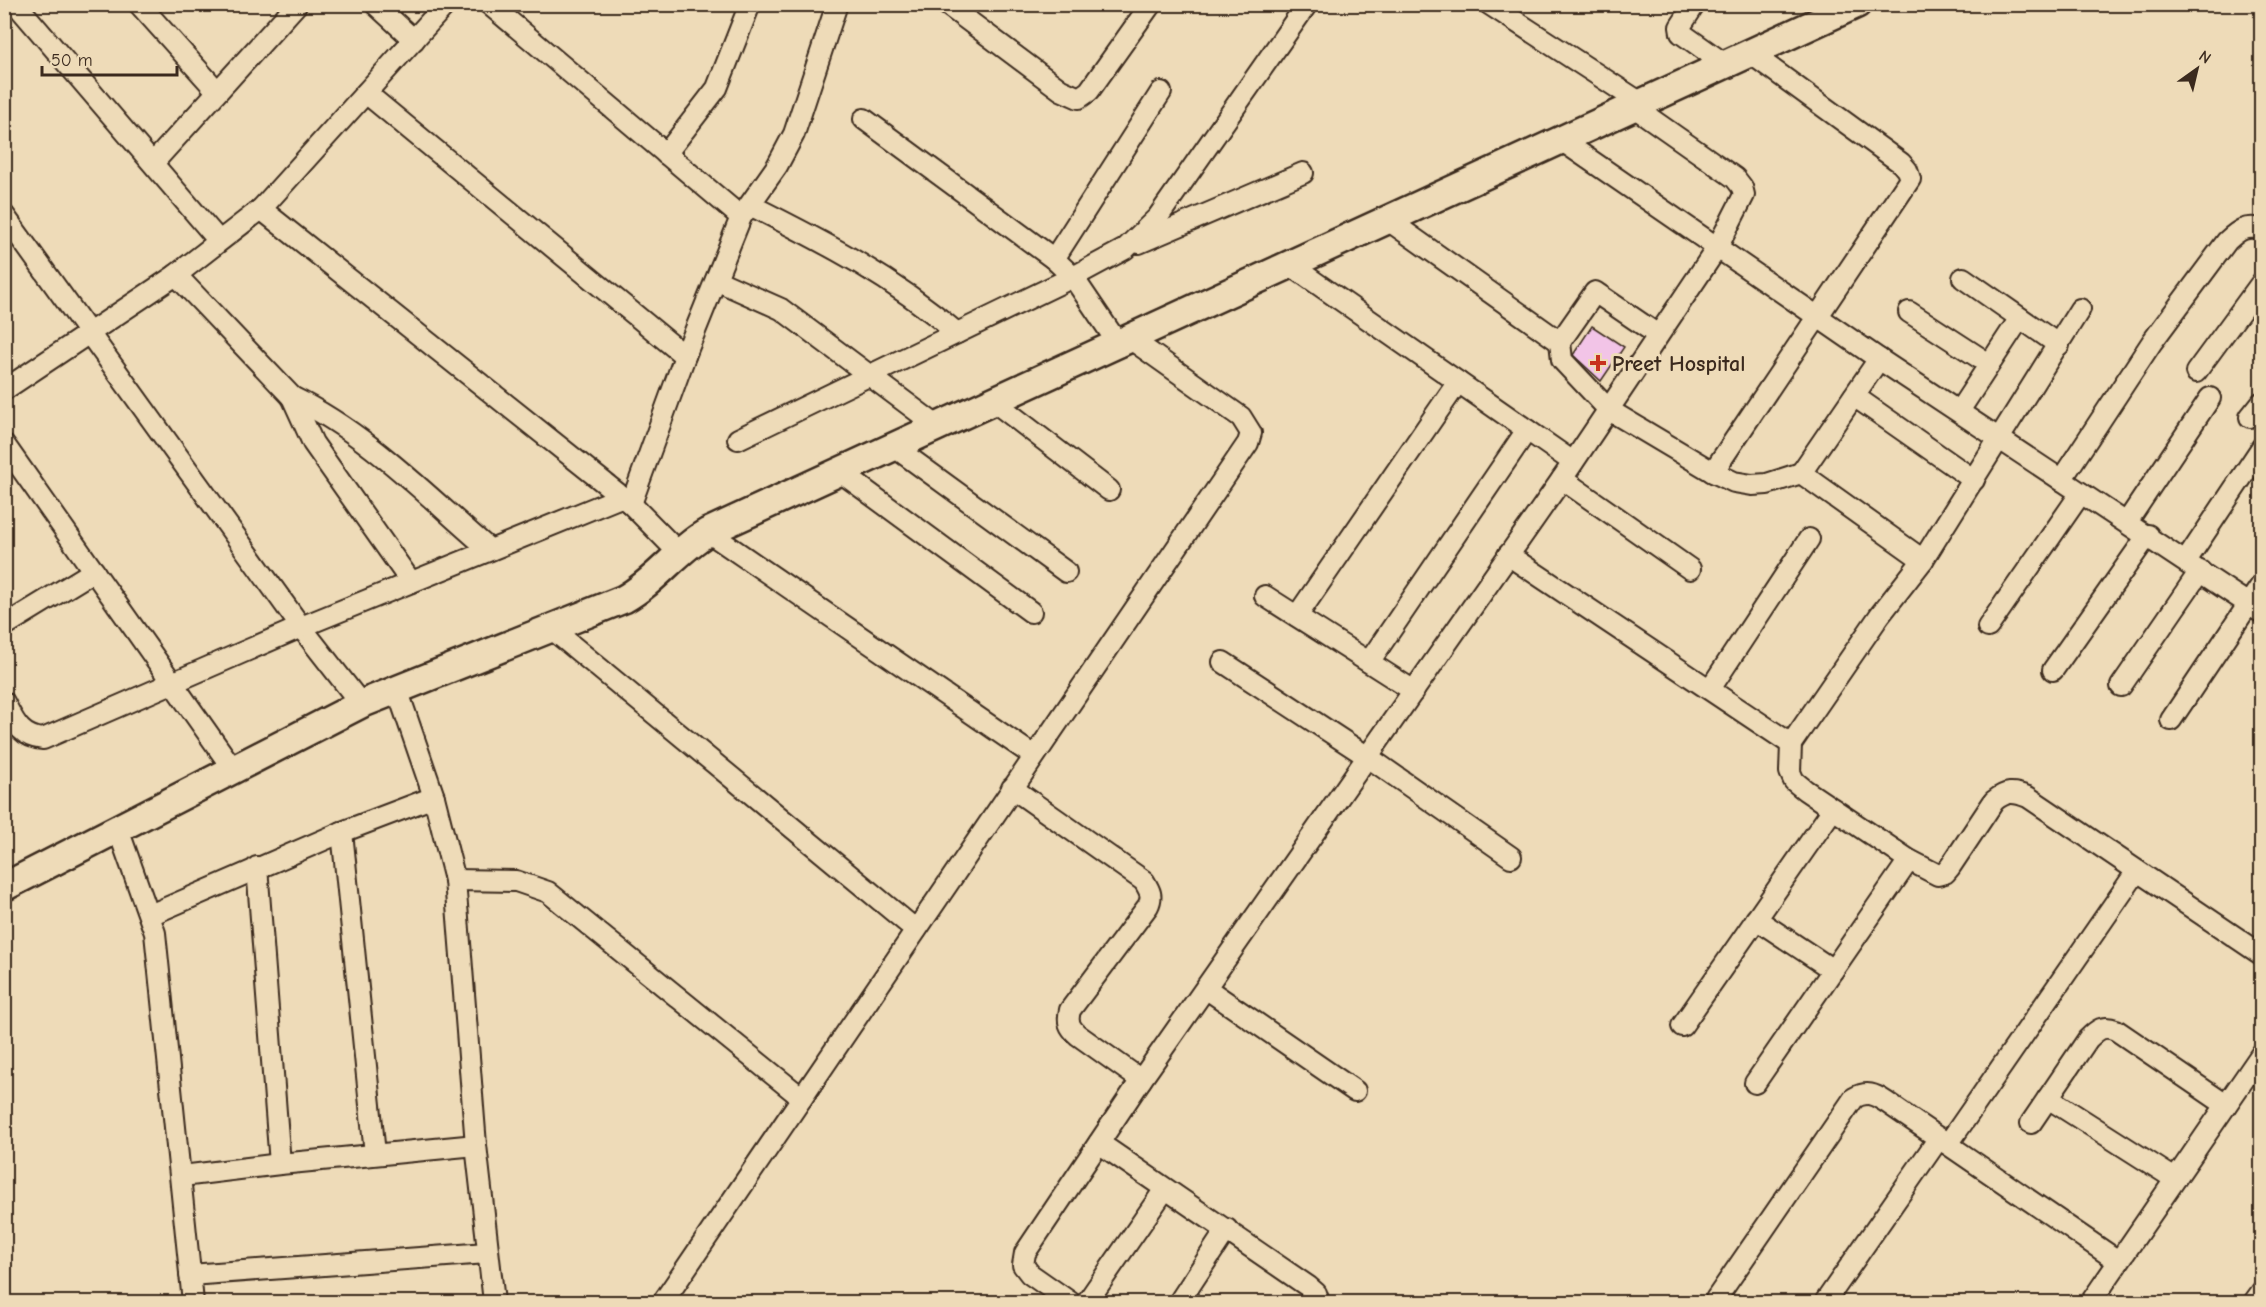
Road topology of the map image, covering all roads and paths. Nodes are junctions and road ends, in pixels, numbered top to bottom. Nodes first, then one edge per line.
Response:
1 (16, 4) edge
2 (139, 4) edge
3 (297, 4) edge
4 (375, 4) edge
5 (446, 4) edge
6 (489, 4) edge
7 (750, 4) edge
8 (837, 4) edge
9 (946, 4) edge
10 (1151, 4) edge
11 (1307, 4) edge
12 (1489, 4) edge
13 (1695, 4) edge
14 (1857, 4) edge
15 (414, 40) junction
16 (1750, 53) junction
17 (1726, 65) junction
18 (217, 91) junction
19 (1161, 92) dead end
20 (366, 93) junction
21 (1638, 105) junction
22 (864, 119) dead end
23 (1561, 140) junction
24 (666, 154) junction
25 (154, 162) junction
26 (1303, 173) dead end
27 (261, 209) junction
28 (746, 211) junction
29 (4, 216) edge
30 (1388, 220) junction
31 (2262, 229) edge
32 (219, 242) junction
33 (1717, 248) junction
34 (1125, 249) junction
35 (1054, 259) junction
36 (1289, 264) junction
37 (176, 275) junction
38 (1073, 277) junction
39 (1963, 278) dead end
40 (716, 280) junction
41 (2262, 282) edge
42 (2080, 309) dead end
43 (1910, 312) dead end
44 (1818, 317) junction
45 (2020, 318) junction
46 (90, 331) junction
47 (957, 333) junction
48 (1658, 335) junction
49 (1123, 340) junction
50 (1560, 342) junction
51 (2059, 345) junction
52 (685, 356) junction
53 (1879, 359) junction
54 (1989, 364) junction
55 (2196, 372) dead end
56 (870, 375) junction
57 (1458, 382) junction
58 (4, 390) edge
59 (1854, 396) junction
60 (292, 397) junction
61 (2210, 398) dead end
62 (992, 400) junction
63 (1609, 410) junction
64 (1959, 411) junction
65 (937, 426) junction
66 (1527, 430) junction
67 (2001, 438) junction
68 (738, 439) dead end
69 (4, 444) edge
70 (893, 446) junction
71 (2262, 447) edge
72 (1573, 462) junction
73 (839, 471) junction
74 (1713, 472) junction
75 (1801, 473) junction
76 (1562, 479) junction
77 (1974, 480) junction
78 (2061, 480) junction
79 (1109, 490) dead end
80 (2081, 493) junction
81 (626, 500) junction
82 (2127, 522) junction
83 (708, 531) junction
84 (2148, 536) junction
85 (1809, 539) dead end
86 (490, 550) junction
87 (680, 554) junction
88 (1508, 555) junction
89 (1923, 560) junction
90 (2193, 566) junction
91 (1690, 569) dead end
92 (94, 571) junction
93 (1066, 572) dead end
94 (411, 582) junction
95 (2262, 584) edge
96 (1265, 596) dead end
97 (2255, 609) edge
98 (1030, 612) dead end
99 (1297, 616) junction
100 (4, 626) edge
101 (301, 627) junction
102 (1988, 627) dead end
103 (552, 629) junction
104 (1223, 662) dead end
105 (1369, 662) junction
106 (2053, 670) dead end
107 (170, 681) junction
108 (2121, 686) dead end
109 (397, 689) junction
110 (1710, 689) junction
111 (1414, 691) junction
112 (4, 702) edge
113 (361, 704) junction
114 (2171, 720) dead end
115 (1791, 744) junction
116 (1034, 756) junction
117 (1368, 757) junction
118 (233, 769) junction
119 (1012, 788) junction
120 (434, 797) junction
121 (1833, 809) junction
122 (118, 829) junction
123 (342, 832) junction
124 (1511, 857) dead end
125 (1909, 860) junction
126 (257, 867) junction
127 (2137, 871) junction
128 (455, 880) junction
129 (4, 887) edge
130 (150, 915) junction
131 (1756, 919) junction
132 (916, 930) junction
133 (2262, 955) edge
134 (1833, 970) junction
135 (1207, 989) junction
136 (1682, 1026) dead end
137 (2261, 1056) edge
138 (1141, 1080) junction
139 (1755, 1083) dead end
140 (1355, 1090) dead end
141 (802, 1098) junction
142 (2048, 1098) junction
143 (2226, 1105) junction
144 (2031, 1123) dead end
145 (1944, 1141) junction
146 (1099, 1143) junction
147 (476, 1145) junction
148 (375, 1154) junction
149 (280, 1164) junction
150 (182, 1176) junction
151 (2175, 1179) junction
152 (1165, 1189) junction
153 (1227, 1229) junction
154 (487, 1253) junction
155 (2118, 1261) junction
156 (190, 1275) junction
157 (2262, 1292) edge
158 (1716, 1299) dead end
159 (193, 1302) edge
160 (494, 1302) edge
161 (663, 1302) edge
162 (1070, 1302) edge
163 (1086, 1302) edge
164 (1179, 1302) edge
165 (1319, 1302) edge
166 (1825, 1302) edge
167 (2091, 1302) edge
168 (2254, 1302) edge

1 - 25 street
2 - 18 street
3 - 18 street
4 - 15 street
5 - 15 street
6 - 24 street
7 - 24 street
8 - 28 street
9 - 10 street
11 - 34 street
12 - 21 street
13 - 17 street
14 - 16 street
15 - 20 street
16 - 17 street
16 - 44 street
17 - 21 street
18 - 25 street
19 - 35 street
20 - 27 street
20 - 52 street
21 - 23 street
21 - 33 street
22 - 35 street
23 - 30 street
23 - 33 street
24 - 28 street
25 - 32 street
26 - 34 street
27 - 32 street
27 - 81 street
28 - 40 street
28 - 47 street
29 - 46 street
30 - 36 street
30 - 50 street
31 - 78 street
32 - 37 street
33 - 44 street
33 - 48 street
34 - 38 street
35 - 38 street
36 - 49 street
36 - 57 street
37 - 46 street
37 - 60 street
38 - 47 street
38 - 49 street
39 - 45 street
40 - 52 street
40 - 56 street
41 - 55 street
42 - 51 street
43 - 54 street
44 - 53 street
44 - 74 street
45 - 51 street
45 - 54 street
46 - 58 street
46 - 101 street
47 - 56 street
48 - 50 street
48 - 63 street
49 - 62 street
49 - 116 street
50 - 63 street
51 - 67 street
52 - 81 street
53 - 59 street
53 - 64 street
54 - 64 street
56 - 65 street
56 - 68 street
57 - 66 street
57 - 99 street
59 - 75 street
59 - 77 street
60 - 86 street
60 - 94 street
61 - 82 street
62 - 65 street
62 - 79 street
63 - 72 street
63 - 74 street
64 - 67 street
65 - 70 street
66 - 72 street
66 - 105 street
67 - 77 street
67 - 78 street
69 - 92 street
70 - 73 street
70 - 93 street
71 - 90 street
72 - 76 street
73 - 83 street
73 - 98 street
74 - 75 street
75 - 89 street
76 - 88 street
76 - 91 street
77 - 89 street
78 - 80 street
80 - 82 street
80 - 102 street
81 - 86 street
81 - 87 street
82 - 84 street
83 - 87 street
83 - 116 street
84 - 90 street
84 - 106 street
85 - 110 street
86 - 94 street
87 - 103 street
88 - 110 street
88 - 111 street
89 - 115 street
90 - 97 street
90 - 108 street
92 - 100 street
92 - 107 street
94 - 101 street
95 - 97 street
96 - 99 street
97 - 114 street
99 - 105 street
101 - 107 street
101 - 113 street
103 - 109 street
103 - 132 street
104 - 117 street
105 - 111 street
107 - 112 street
107 - 118 street
109 - 113 street
109 - 120 street
110 - 115 street
111 - 117 street
113 - 118 street
115 - 121 street
116 - 119 street
117 - 124 street
117 - 135 street
118 - 122 street
119 - 132 street
119 - 138 street
120 - 123 street
120 - 128 street
121 - 125 street
121 - 131 street
122 - 129 street
122 - 130 street
123 - 126 street
123 - 148 street
125 - 127 street
125 - 134 street
126 - 130 street
126 - 149 street
127 - 133 street
127 - 145 street
128 - 141 street
128 - 147 street
130 - 150 street
131 - 134 street
131 - 136 street
132 - 141 street
134 - 139 street
135 - 138 street
135 - 140 street
137 - 143 street
138 - 146 street
141 - 161 street
142 - 143 street
142 - 144 street
142 - 151 street
143 - 151 street
145 - 155 street
145 - 158 street
145 - 166 street
146 - 152 street
146 - 162 street
147 - 148 street
147 - 154 street
148 - 149 street
149 - 150 street
150 - 156 street
151 - 155 street
152 - 153 street
152 - 163 street
153 - 164 street
153 - 165 street
154 - 156 street
154 - 160 street
155 - 167 street
156 - 159 street
157 - 168 street

